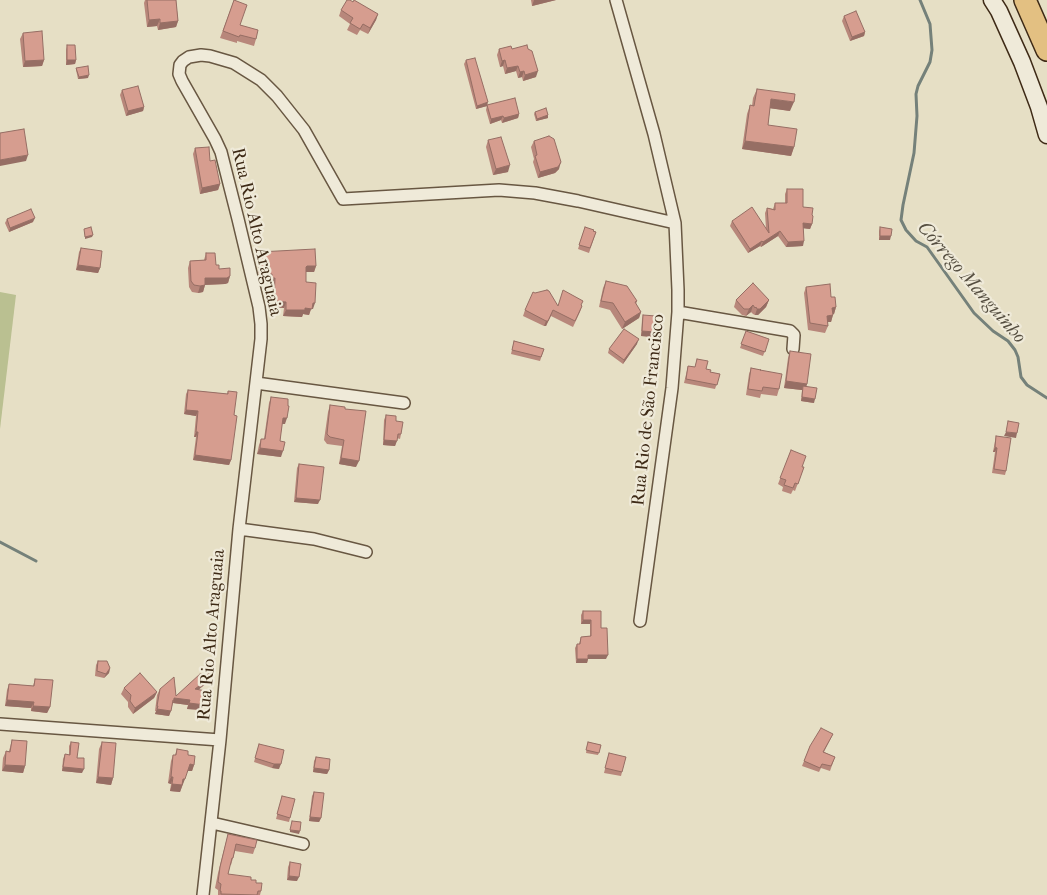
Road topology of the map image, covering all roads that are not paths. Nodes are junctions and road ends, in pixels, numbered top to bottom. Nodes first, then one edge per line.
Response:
1 (616, 0) edge
2 (992, 0) edge
3 (1025, 0) edge
4 (1047, 50) edge
5 (1047, 135) edge
6 (675, 223) junction
7 (678, 312) junction
8 (793, 348) dead end
9 (256, 383) junction
10 (404, 404) dead end
11 (239, 529) junction
12 (366, 552) dead end
13 (640, 621) dead end
14 (0, 724) edge
15 (220, 740) junction
16 (212, 823) junction
17 (303, 844) dead end
18 (204, 895) edge

1 - 6 street, Rua Rio de São Francisco
2 - 5 main road
3 - 4 highway
6 - 7 street, Rua Rio de São Francisco
6 - 9 street, Rua Rio Alto Araguaia
7 - 8 street
7 - 13 street, Rua Rio de São Francisco
9 - 10 street
9 - 11 street, Rua Rio Alto Araguaia
11 - 12 street
11 - 15 street, Rua Rio Alto Araguaia
14 - 15 street
15 - 16 street, Rua Rio Alto Araguaia
16 - 17 street
16 - 18 street, Rua Rio Alto Araguaia

